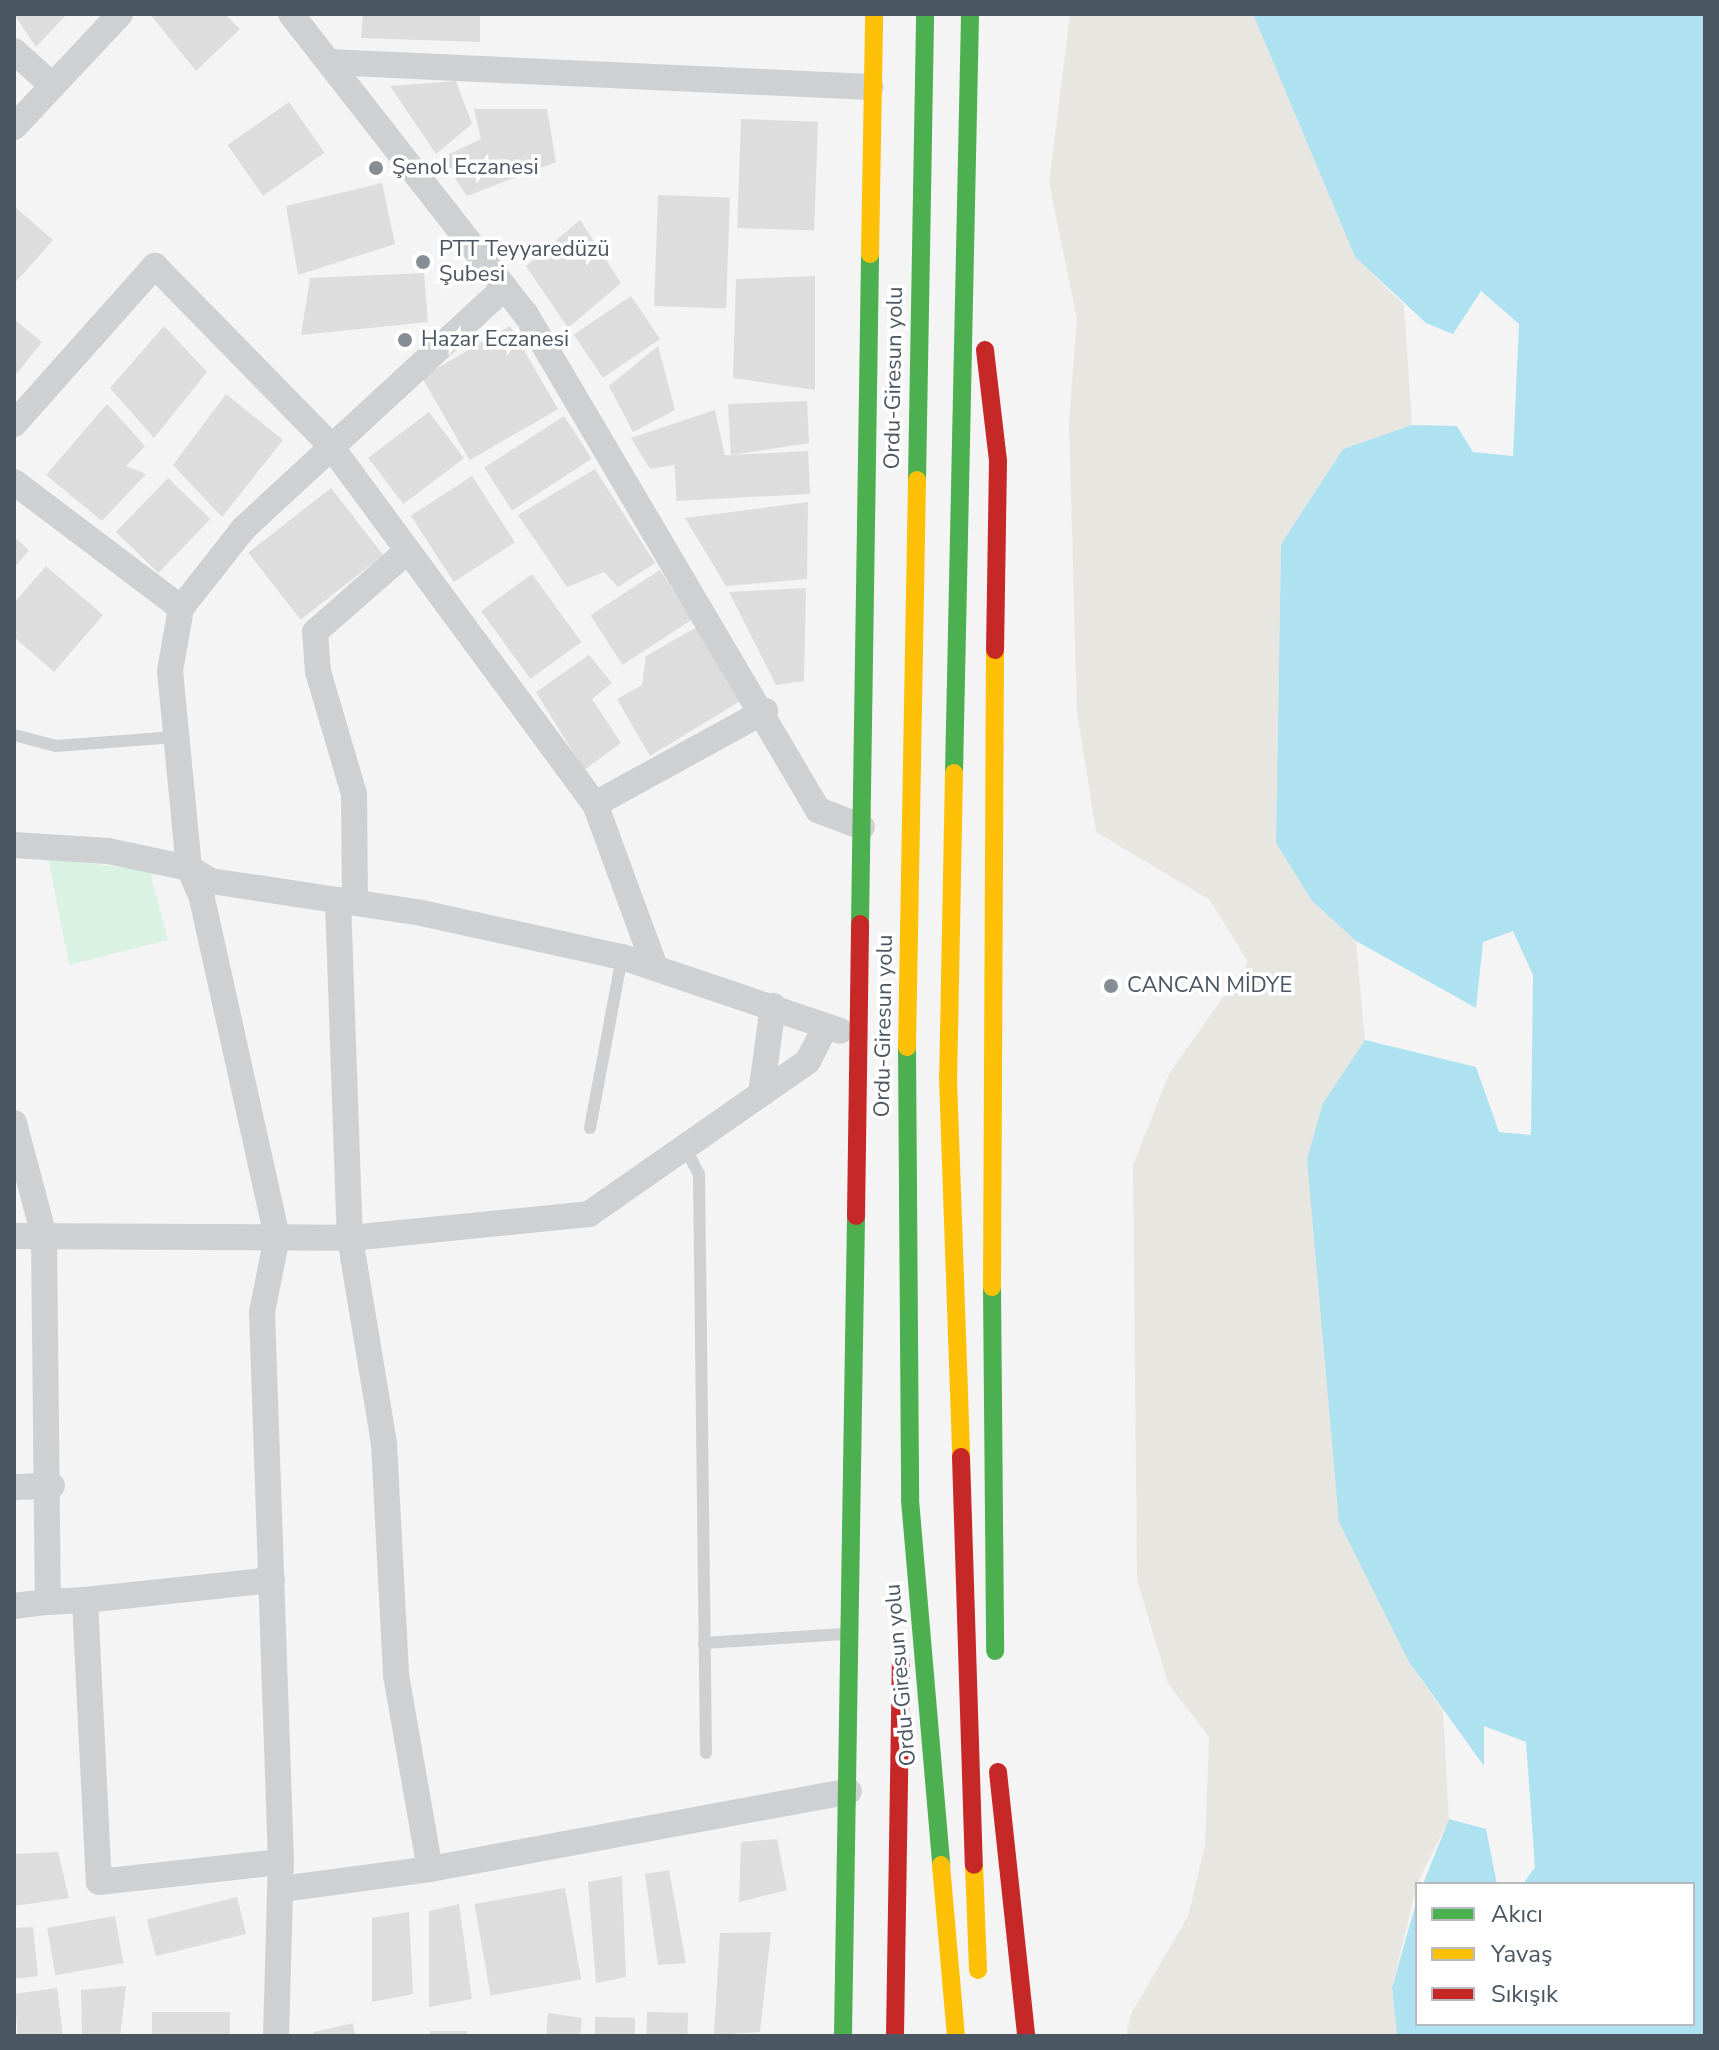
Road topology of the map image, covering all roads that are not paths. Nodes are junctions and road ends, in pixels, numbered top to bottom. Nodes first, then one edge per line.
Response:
1 (120, 14) edge
2 (291, 14) edge
3 (874, 14) edge
4 (925, 14) edge
5 (970, 14) edge
6 (308, 25) edge
7 (14, 51) edge
8 (329, 62) junction
9 (53, 86) junction
10 (870, 87) junction
11 (14, 127) edge
12 (967, 281) junction
13 (505, 287) junction
14 (14, 424) edge
15 (330, 445) junction
16 (14, 482) edge
17 (406, 552) junction
18 (181, 608) junction
19 (765, 711) junction
20 (14, 735) edge
21 (176, 737) junction
22 (595, 804) junction
23 (862, 827) junction
24 (14, 845) edge
25 (189, 868) junction
26 (347, 901) junction
27 (622, 957) junction
28 (654, 964) junction
29 (773, 1006) junction
30 (823, 1031) junction
31 (860, 1032) junction
32 (761, 1094) junction
33 (14, 1123) edge
34 (590, 1128) dead end
35 (685, 1147) junction
36 (14, 1236) edge
37 (44, 1236) junction
38 (277, 1237) junction
39 (350, 1238) junction
40 (959, 1471) junction
41 (52, 1486) junction
42 (14, 1487) edge
43 (910, 1500) junction
44 (272, 1580) junction
45 (85, 1600) junction
46 (48, 1602) junction
47 (14, 1606) edge
48 (851, 1634) junction
49 (704, 1643) junction
50 (995, 1680) dead end
51 (991, 1712) dead end
52 (706, 1753) dead end
53 (996, 1757) dead end
54 (849, 1791) junction
55 (430, 1869) junction
56 (282, 1876) junction
57 (979, 1994) dead end
58 (276, 2036) edge
59 (843, 2036) edge
60 (895, 2036) edge
61 (956, 2036) edge
62 (1026, 2036) edge

1 - 9 street
2 - 6 street
3 - 10 main road
4 - 43 main road, Ordu-Giresun yolu
5 - 12 main road
6 - 8 street
7 - 9 street
8 - 10 street
8 - 13 street
9 - 11 street
10 - 23 main road
12 - 40 main road
12 - 50 main road
13 - 15 street
13 - 19 street
14 - 15 street
15 - 17 street
15 - 18 street
16 - 18 street
17 - 22 street
17 - 26 street
18 - 21 street
19 - 22 street
19 - 23 street
20 - 21 lane
21 - 25 street
22 - 28 street
23 - 31 main road
24 - 25 street
25 - 26 street
25 - 38 street
26 - 27 street
26 - 39 street
27 - 28 street
27 - 34 lane
28 - 29 street
29 - 30 street
29 - 32 street
30 - 31 street
30 - 32 street
31 - 48 main road
32 - 35 street
33 - 37 street
35 - 39 street
35 - 49 lane
36 - 37 street
37 - 38 street
37 - 41 street
38 - 39 street
38 - 44 street
39 - 55 street
40 - 51 main road
40 - 57 main road
41 - 42 street
41 - 46 street
43 - 60 main road
43 - 61 main road, Ordu-Giresun yolu
44 - 45 street
44 - 56 street
45 - 46 street
45 - 56 street
46 - 47 street
48 - 49 lane
48 - 54 main road
49 - 52 lane
53 - 62 main road
54 - 55 street
54 - 59 main road
55 - 56 street
56 - 58 street

